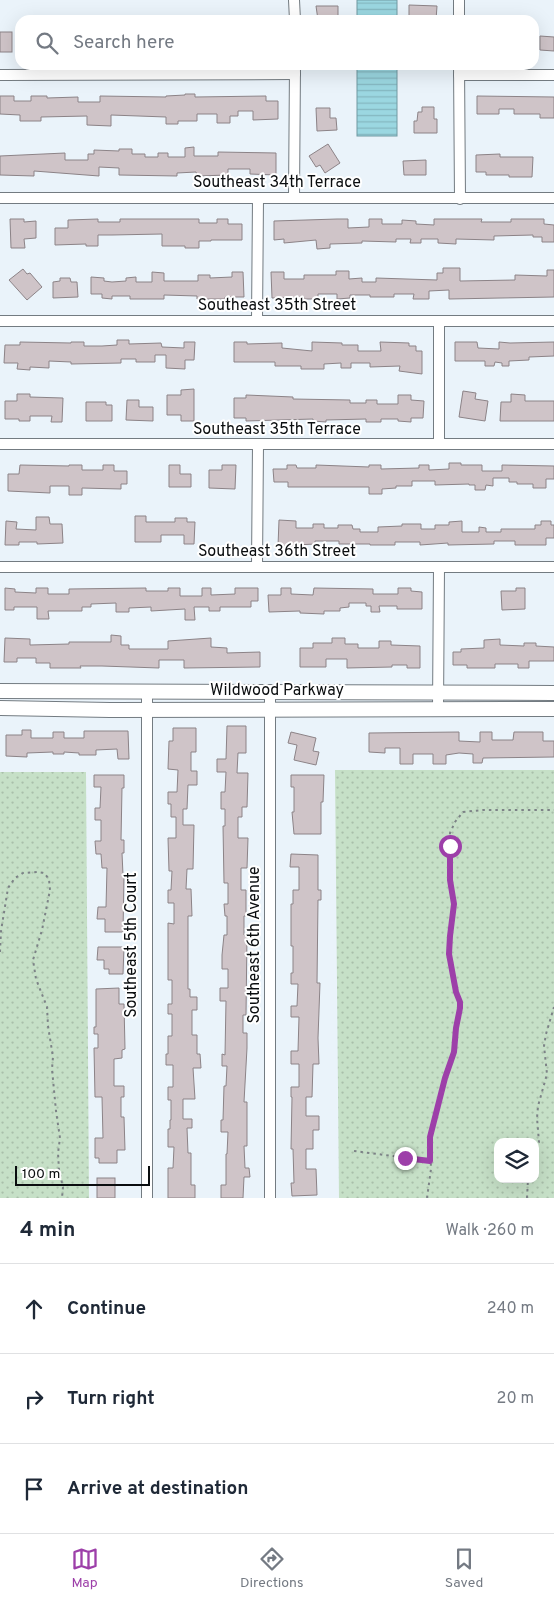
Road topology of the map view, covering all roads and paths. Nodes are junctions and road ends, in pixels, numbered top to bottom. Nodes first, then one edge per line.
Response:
1 (294, 0) edge
2 (459, 0) edge
3 (295, 15) edge
4 (459, 15) edge
5 (295, 70) edge
6 (459, 70) edge
7 (0, 75) edge
8 (554, 75) edge
9 (0, 198) edge
10 (258, 198) junction
11 (294, 198) junction
12 (460, 198) junction
13 (554, 198) edge
14 (257, 321) junction
15 (554, 321) edge
16 (0, 322) edge
17 (439, 322) junction
18 (0, 444) edge
19 (258, 444) junction
20 (439, 444) junction
21 (554, 444) edge
22 (0, 567) edge
23 (257, 567) junction
24 (439, 567) junction
25 (554, 567) edge
26 (0, 691) edge
27 (147, 692) junction
28 (270, 693) junction
29 (438, 693) junction
30 (554, 693) edge
31 (0, 708) edge
32 (270, 709) junction
33 (438, 709) junction
34 (554, 709) edge
35 (147, 710) junction
36 (554, 810) edge
37 (0, 952) edge
38 (554, 1007) edge
39 (538, 1138) edge
40 (354, 1151) dead end
41 (430, 1161) junction
42 (528, 1183) edge
43 (62, 1198) edge
44 (147, 1198) edge
45 (270, 1198) edge
46 (427, 1198) edge
47 (527, 1198) edge

1 - 3 street
2 - 4 street
5 - 7 street
5 - 11 street
6 - 8 street
6 - 12 street
9 - 10 street, Southeast 34th Terrace
10 - 11 street, Southeast 34th Terrace
10 - 14 street
11 - 12 street, Southeast 34th Terrace
12 - 13 street, Southeast 34th Terrace
14 - 16 street, Southeast 35th Street
14 - 17 street, Southeast 35th Street
15 - 17 street, Southeast 35th Street
17 - 20 street
18 - 19 street, Southeast 35th Terrace
19 - 20 street, Southeast 35th Terrace
19 - 23 street
20 - 21 street, Southeast 35th Terrace
22 - 23 street, Southeast 36th Street
23 - 24 street, Southeast 36th Street
24 - 25 street, Southeast 36th Street
24 - 29 street
26 - 27 street, Wildwood Parkway
27 - 28 street, Wildwood Parkway
27 - 35 street, Southeast 5th Court
28 - 29 street, Wildwood Parkway
28 - 32 street, Southeast 6th Avenue
29 - 30 street, Wildwood Parkway
29 - 33 street
31 - 35 street, Wildwood Parkway
32 - 33 street, Wildwood Parkway
32 - 35 street, Wildwood Parkway
32 - 45 street, Southeast 6th Avenue
33 - 34 street, Wildwood Parkway
35 - 44 street, Southeast 5th Court
36 - 41 path
37 - 43 path
38 - 39 path
40 - 41 path
41 - 46 path
42 - 47 path

